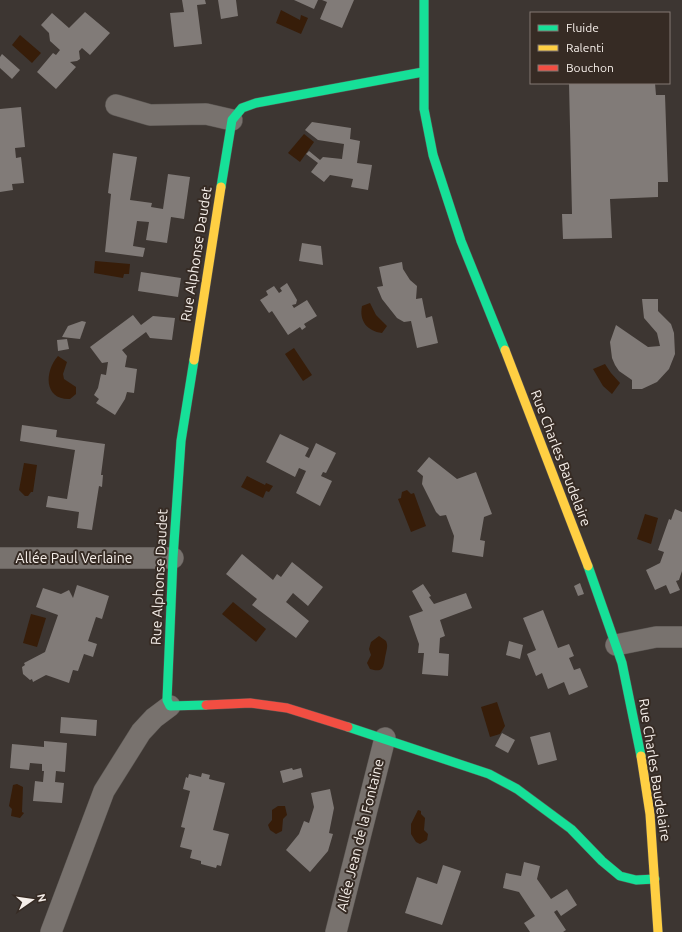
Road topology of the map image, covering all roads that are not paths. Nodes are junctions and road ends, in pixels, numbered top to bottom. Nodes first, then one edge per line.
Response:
1 (424, 0) edge
2 (423, 72) junction
3 (116, 105) dead end
4 (232, 120) junction
5 (0, 558) edge
6 (173, 558) junction
7 (682, 637) edge
8 (616, 645) junction
9 (170, 706) junction
10 (385, 738) junction
11 (655, 879) junction
12 (51, 932) edge
13 (336, 932) edge
14 (658, 932) edge

1 - 2 street, Rue Charles Baudelaire
2 - 4 street
2 - 8 street, Rue Charles Baudelaire
3 - 4 street
4 - 6 street, Rue Alphonse Daudet
5 - 6 street, Allée Paul Verlaine
6 - 9 street, Rue Alphonse Daudet
7 - 8 street
8 - 11 street, Rue Charles Baudelaire
9 - 10 street
9 - 12 street
10 - 11 street
10 - 13 street, Allée Jean de la Fontaine
11 - 14 street, Rue Charles Baudelaire

